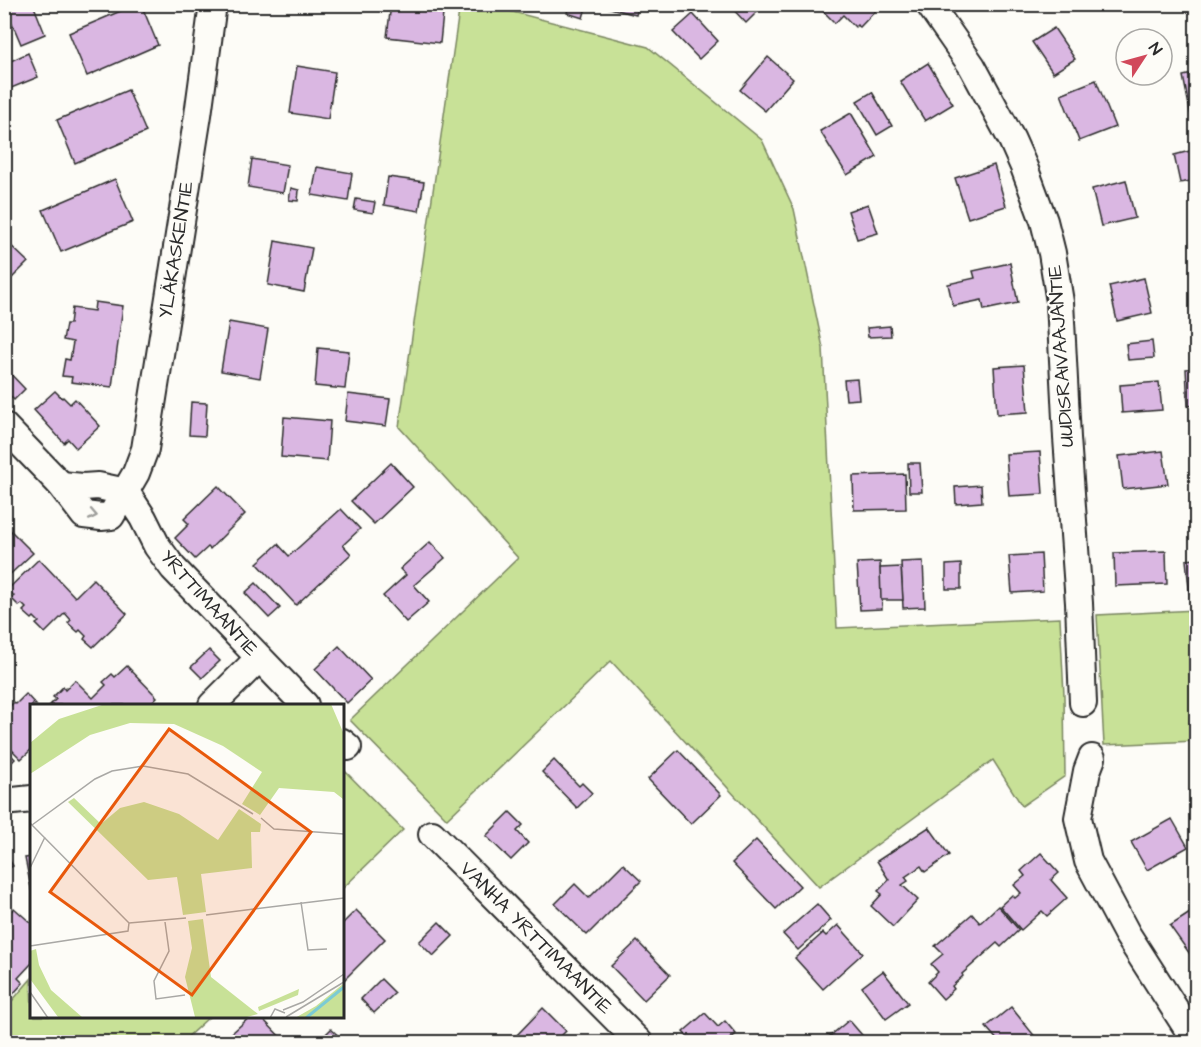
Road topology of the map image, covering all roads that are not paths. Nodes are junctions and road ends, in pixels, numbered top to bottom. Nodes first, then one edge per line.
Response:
1 (213, 4) edge
2 (929, 4) edge
3 (4, 426) edge
4 (126, 492) junction
5 (259, 658) junction
6 (1083, 703) dead end
7 (213, 704) edge
8 (305, 704) edge
9 (1092, 758) dead end
10 (30, 799) edge
11 (4, 802) edge
12 (432, 834) dead end
13 (639, 1042) edge
14 (1196, 1042) edge

1 - 4 street, YLÄKASKENTIE
2 - 6 street, UUDISRAIVAAJANTIE
3 - 4 street
4 - 5 street, YRTTIMAANTIE
5 - 7 street
5 - 8 street, YRTTIMAANTIE
9 - 14 street
10 - 11 street
12 - 13 street, VANHA YRTTIMAANTIE

